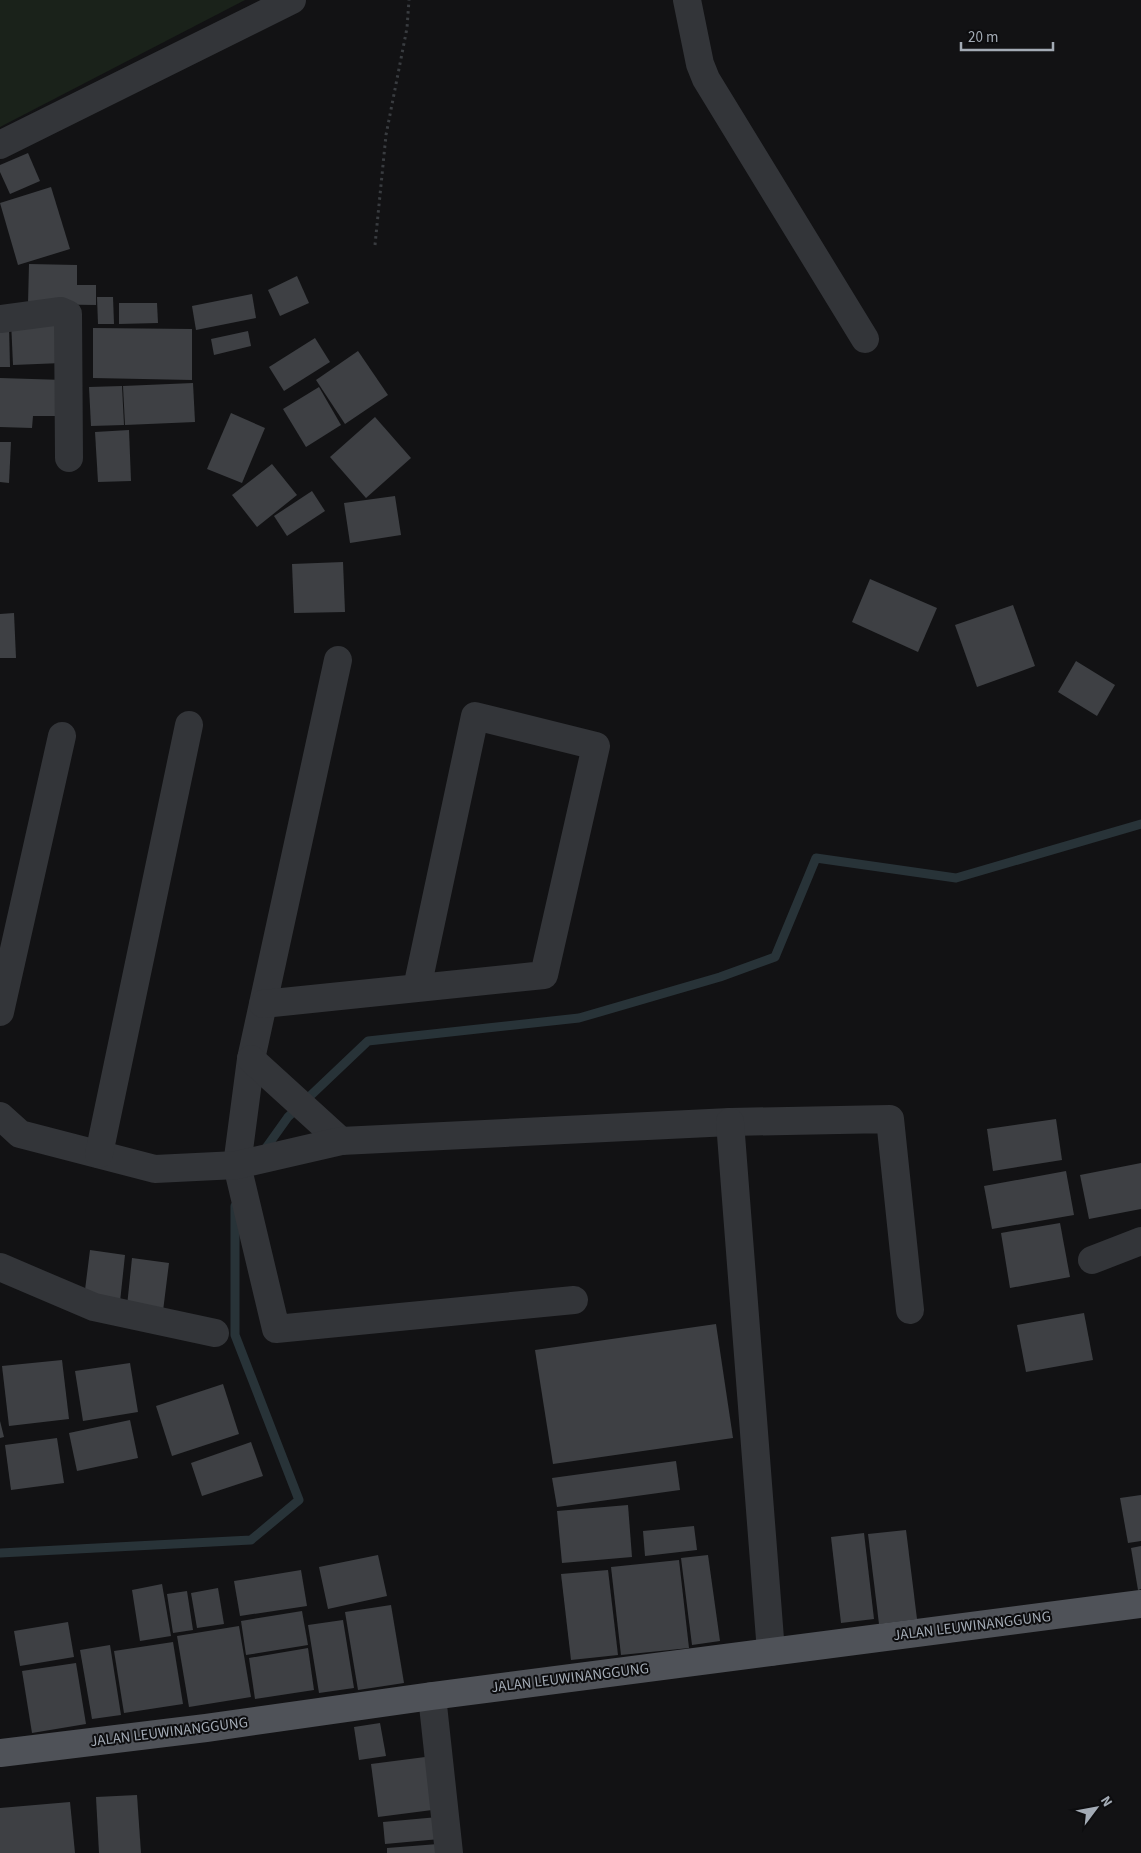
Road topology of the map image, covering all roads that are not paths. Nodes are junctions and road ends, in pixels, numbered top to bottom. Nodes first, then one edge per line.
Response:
1 (292, 0) edge
2 (687, 0) edge
3 (0, 146) edge
4 (0, 319) edge
5 (865, 339) dead end
6 (69, 458) dead end
7 (338, 660) dead end
8 (189, 725) dead end
9 (62, 736) dead end
10 (417, 988) junction
11 (263, 1004) junction
12 (0, 1012) edge
13 (251, 1059) junction
14 (0, 1116) edge
15 (730, 1122) junction
16 (341, 1141) junction
17 (99, 1154) junction
18 (237, 1165) junction
19 (1141, 1242) edge
20 (1092, 1260) dead end
21 (0, 1267) edge
22 (574, 1300) dead end
23 (910, 1310) dead end
24 (216, 1333) dead end
25 (1141, 1604) edge
26 (770, 1652) junction
27 (432, 1696) junction
28 (0, 1753) edge
29 (449, 1853) edge

1 - 3 street
2 - 5 street
4 - 6 street
7 - 11 street
8 - 17 street
9 - 12 street
10 - 10 street
10 - 11 street
11 - 13 street
13 - 16 street
13 - 18 street
14 - 17 street
15 - 16 street
15 - 23 street
15 - 26 street
16 - 18 street
17 - 18 street
18 - 22 street
19 - 20 street
21 - 24 street
25 - 26 main road, JALAN LEUWINANGGUNG
26 - 27 main road, JALAN LEUWINANGGUNG
27 - 28 main road, JALAN LEUWINANGGUNG
27 - 29 street

